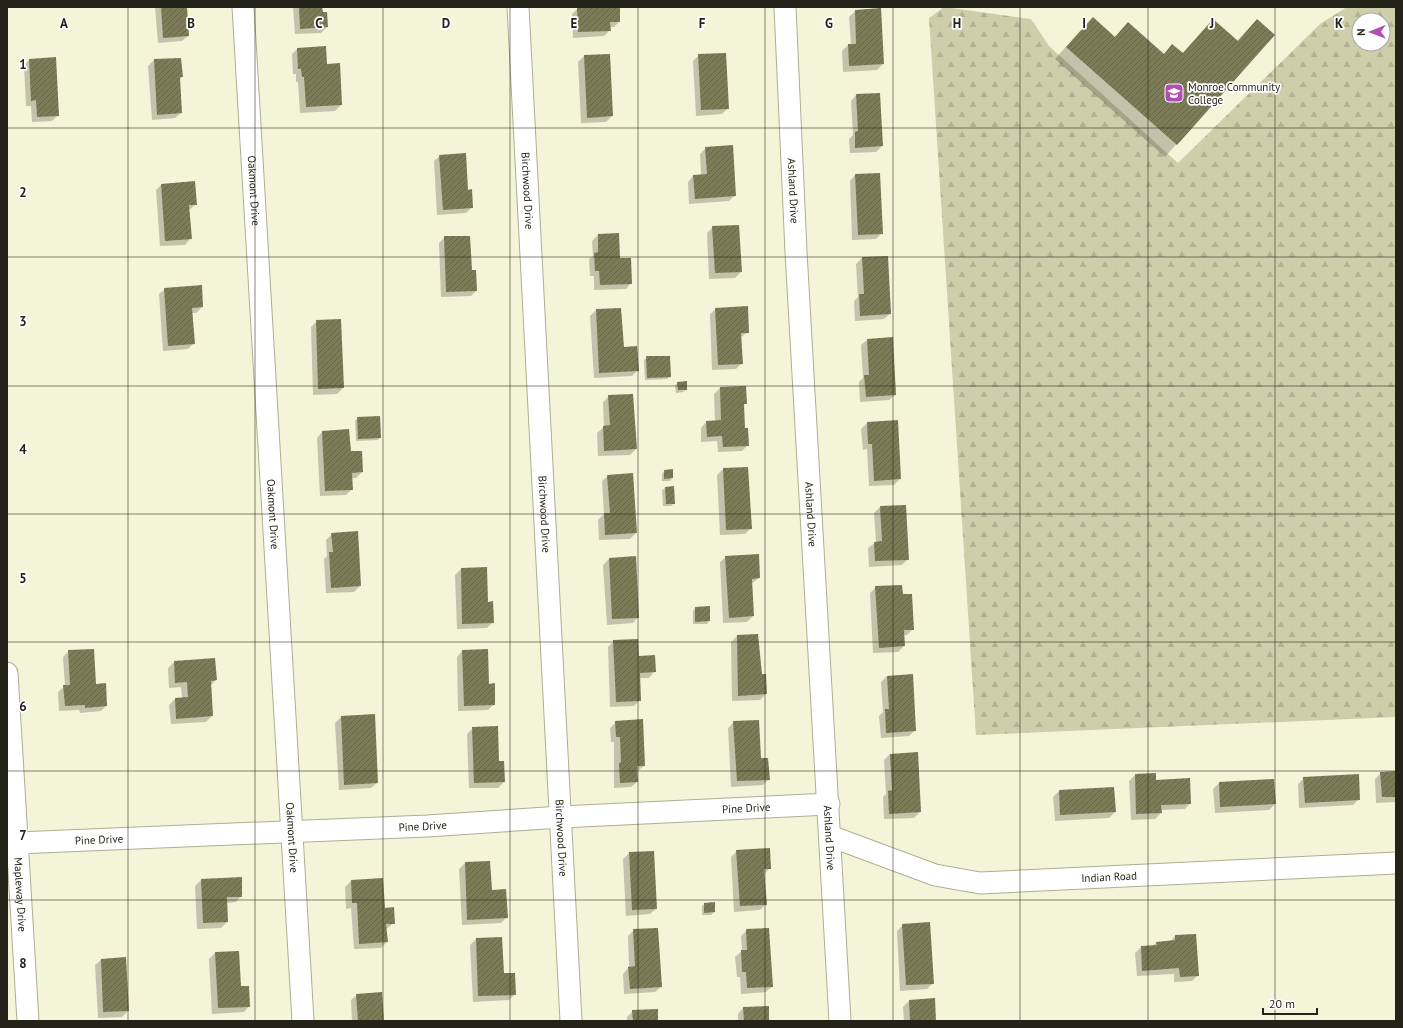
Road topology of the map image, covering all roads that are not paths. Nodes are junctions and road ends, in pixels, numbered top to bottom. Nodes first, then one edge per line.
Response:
1 (243, 7) edge
2 (518, 7) edge
3 (785, 7) edge
4 (7, 673) edge
5 (829, 804) junction
6 (561, 817) junction
7 (292, 831) junction
8 (830, 836) junction
9 (17, 843) junction
10 (1396, 863) edge
11 (28, 1021) edge
12 (302, 1021) edge
13 (571, 1021) edge
14 (840, 1021) edge

1 - 7 street, Oakmont Drive
2 - 6 street, Birchwood Drive
3 - 5 street, Ashland Drive
4 - 9 street, Mapleway Drive
5 - 6 street, Pine Drive
5 - 8 street, Ashland Drive
6 - 7 street, Pine Drive
6 - 13 street, Birchwood Drive
7 - 9 street, Pine Drive
7 - 12 street, Oakmont Drive
8 - 10 street, Indian Road
8 - 14 street, Ashland Drive
9 - 11 street, Mapleway Drive

